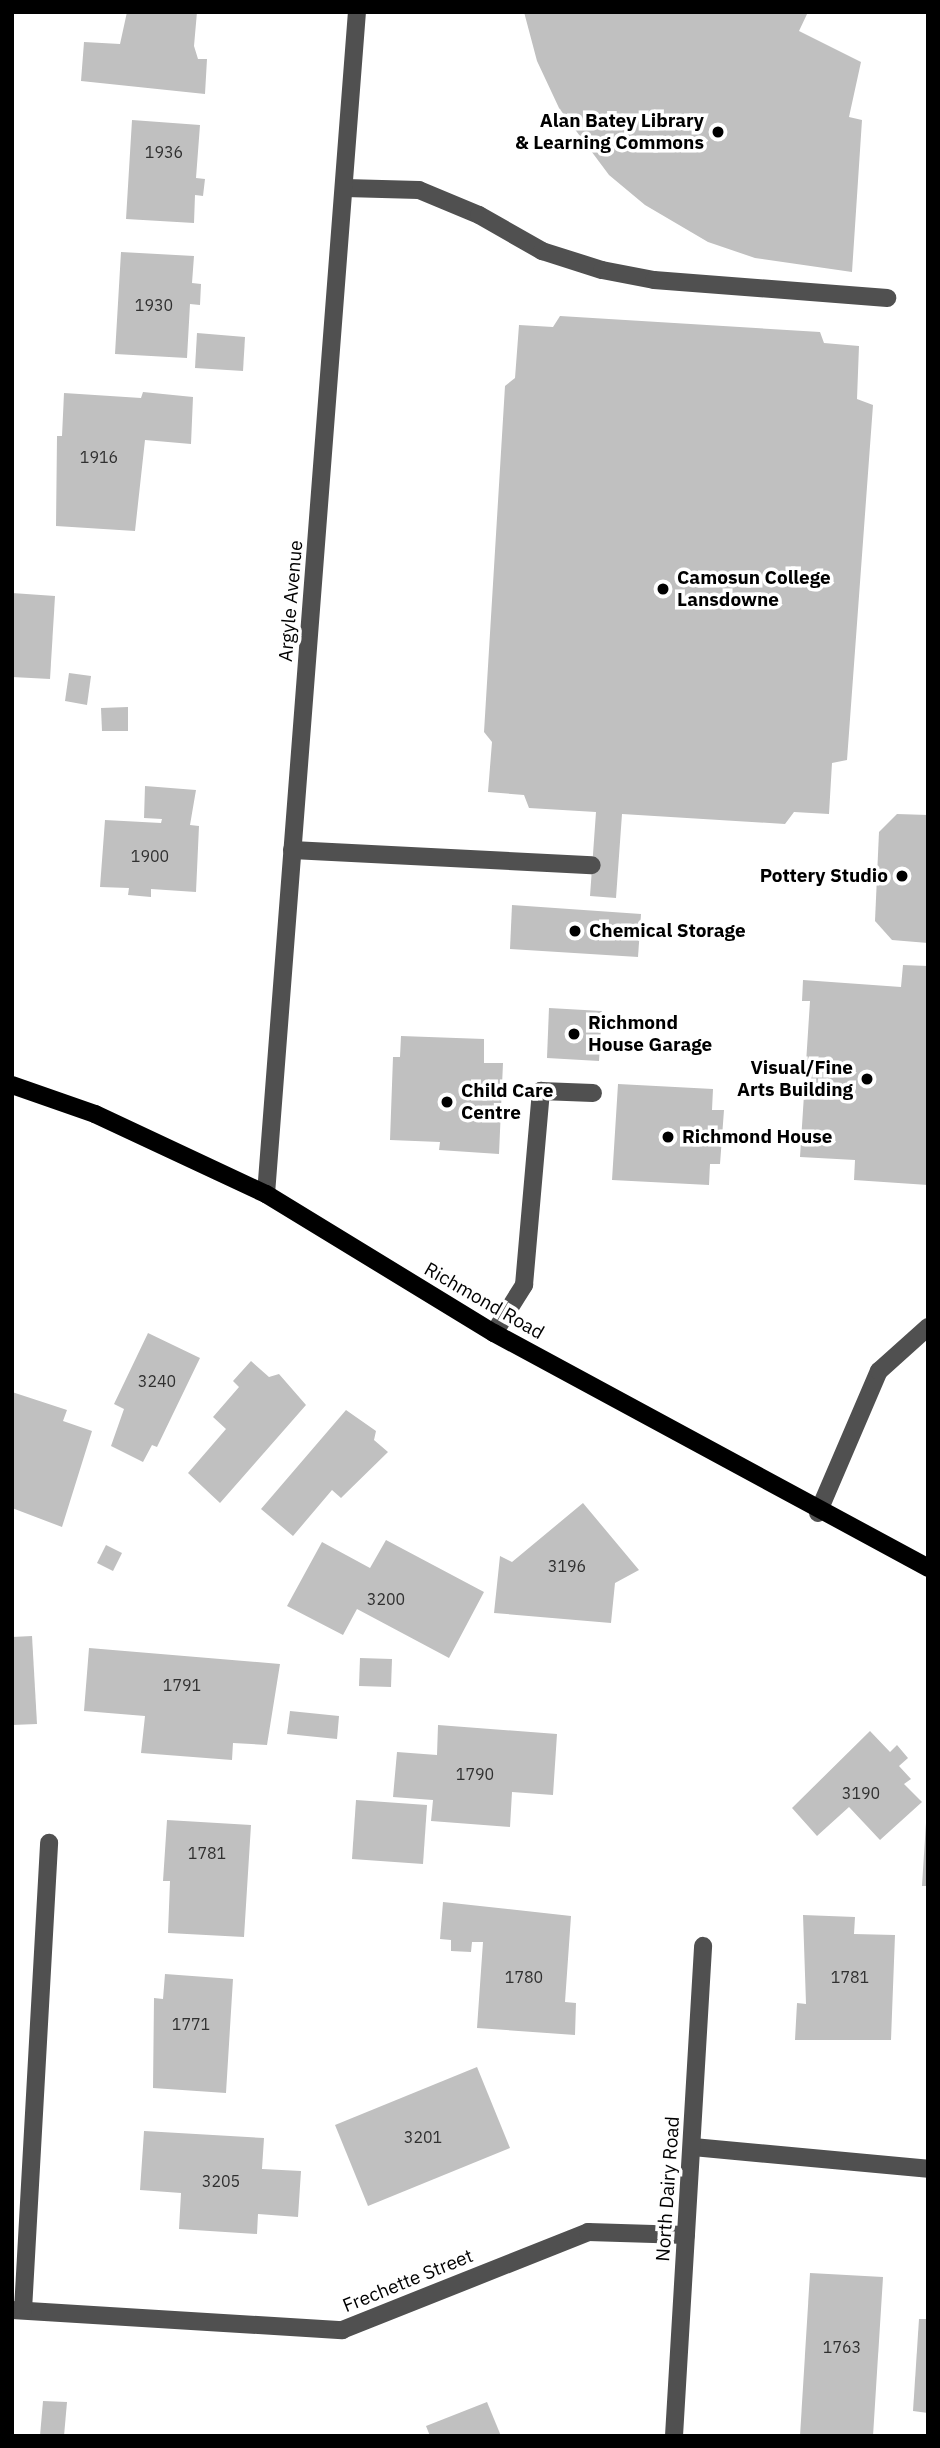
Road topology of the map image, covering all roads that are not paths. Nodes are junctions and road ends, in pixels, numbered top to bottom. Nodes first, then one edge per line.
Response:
1 (357, 12) edge
2 (345, 188) junction
3 (887, 298) dead end
4 (292, 850) junction
5 (592, 865) dead end
6 (12, 1085) edge
7 (593, 1093) dead end
8 (266, 1194) junction
9 (928, 1327) edge
10 (494, 1333) junction
11 (818, 1513) junction
12 (928, 1568) edge
13 (48, 1843) dead end
14 (703, 1946) dead end
15 (693, 2147) junction
16 (928, 2169) edge
17 (686, 2235) junction
18 (18, 2310) edge
19 (674, 2436) edge

1 - 2 street, Argyle Avenue
2 - 3 street
2 - 4 street, Argyle Avenue
4 - 5 street
4 - 8 street, Argyle Avenue
6 - 8 main road, Richmond Road
7 - 10 street
8 - 10 main road, Richmond Road
9 - 11 street
10 - 11 main road, Richmond Road
11 - 12 main road, Richmond Road
13 - 18 street
14 - 15 street, North Dairy Road
15 - 16 street
15 - 17 street, North Dairy Road
17 - 18 street, Frechette Street
17 - 19 street, North Dairy Road

